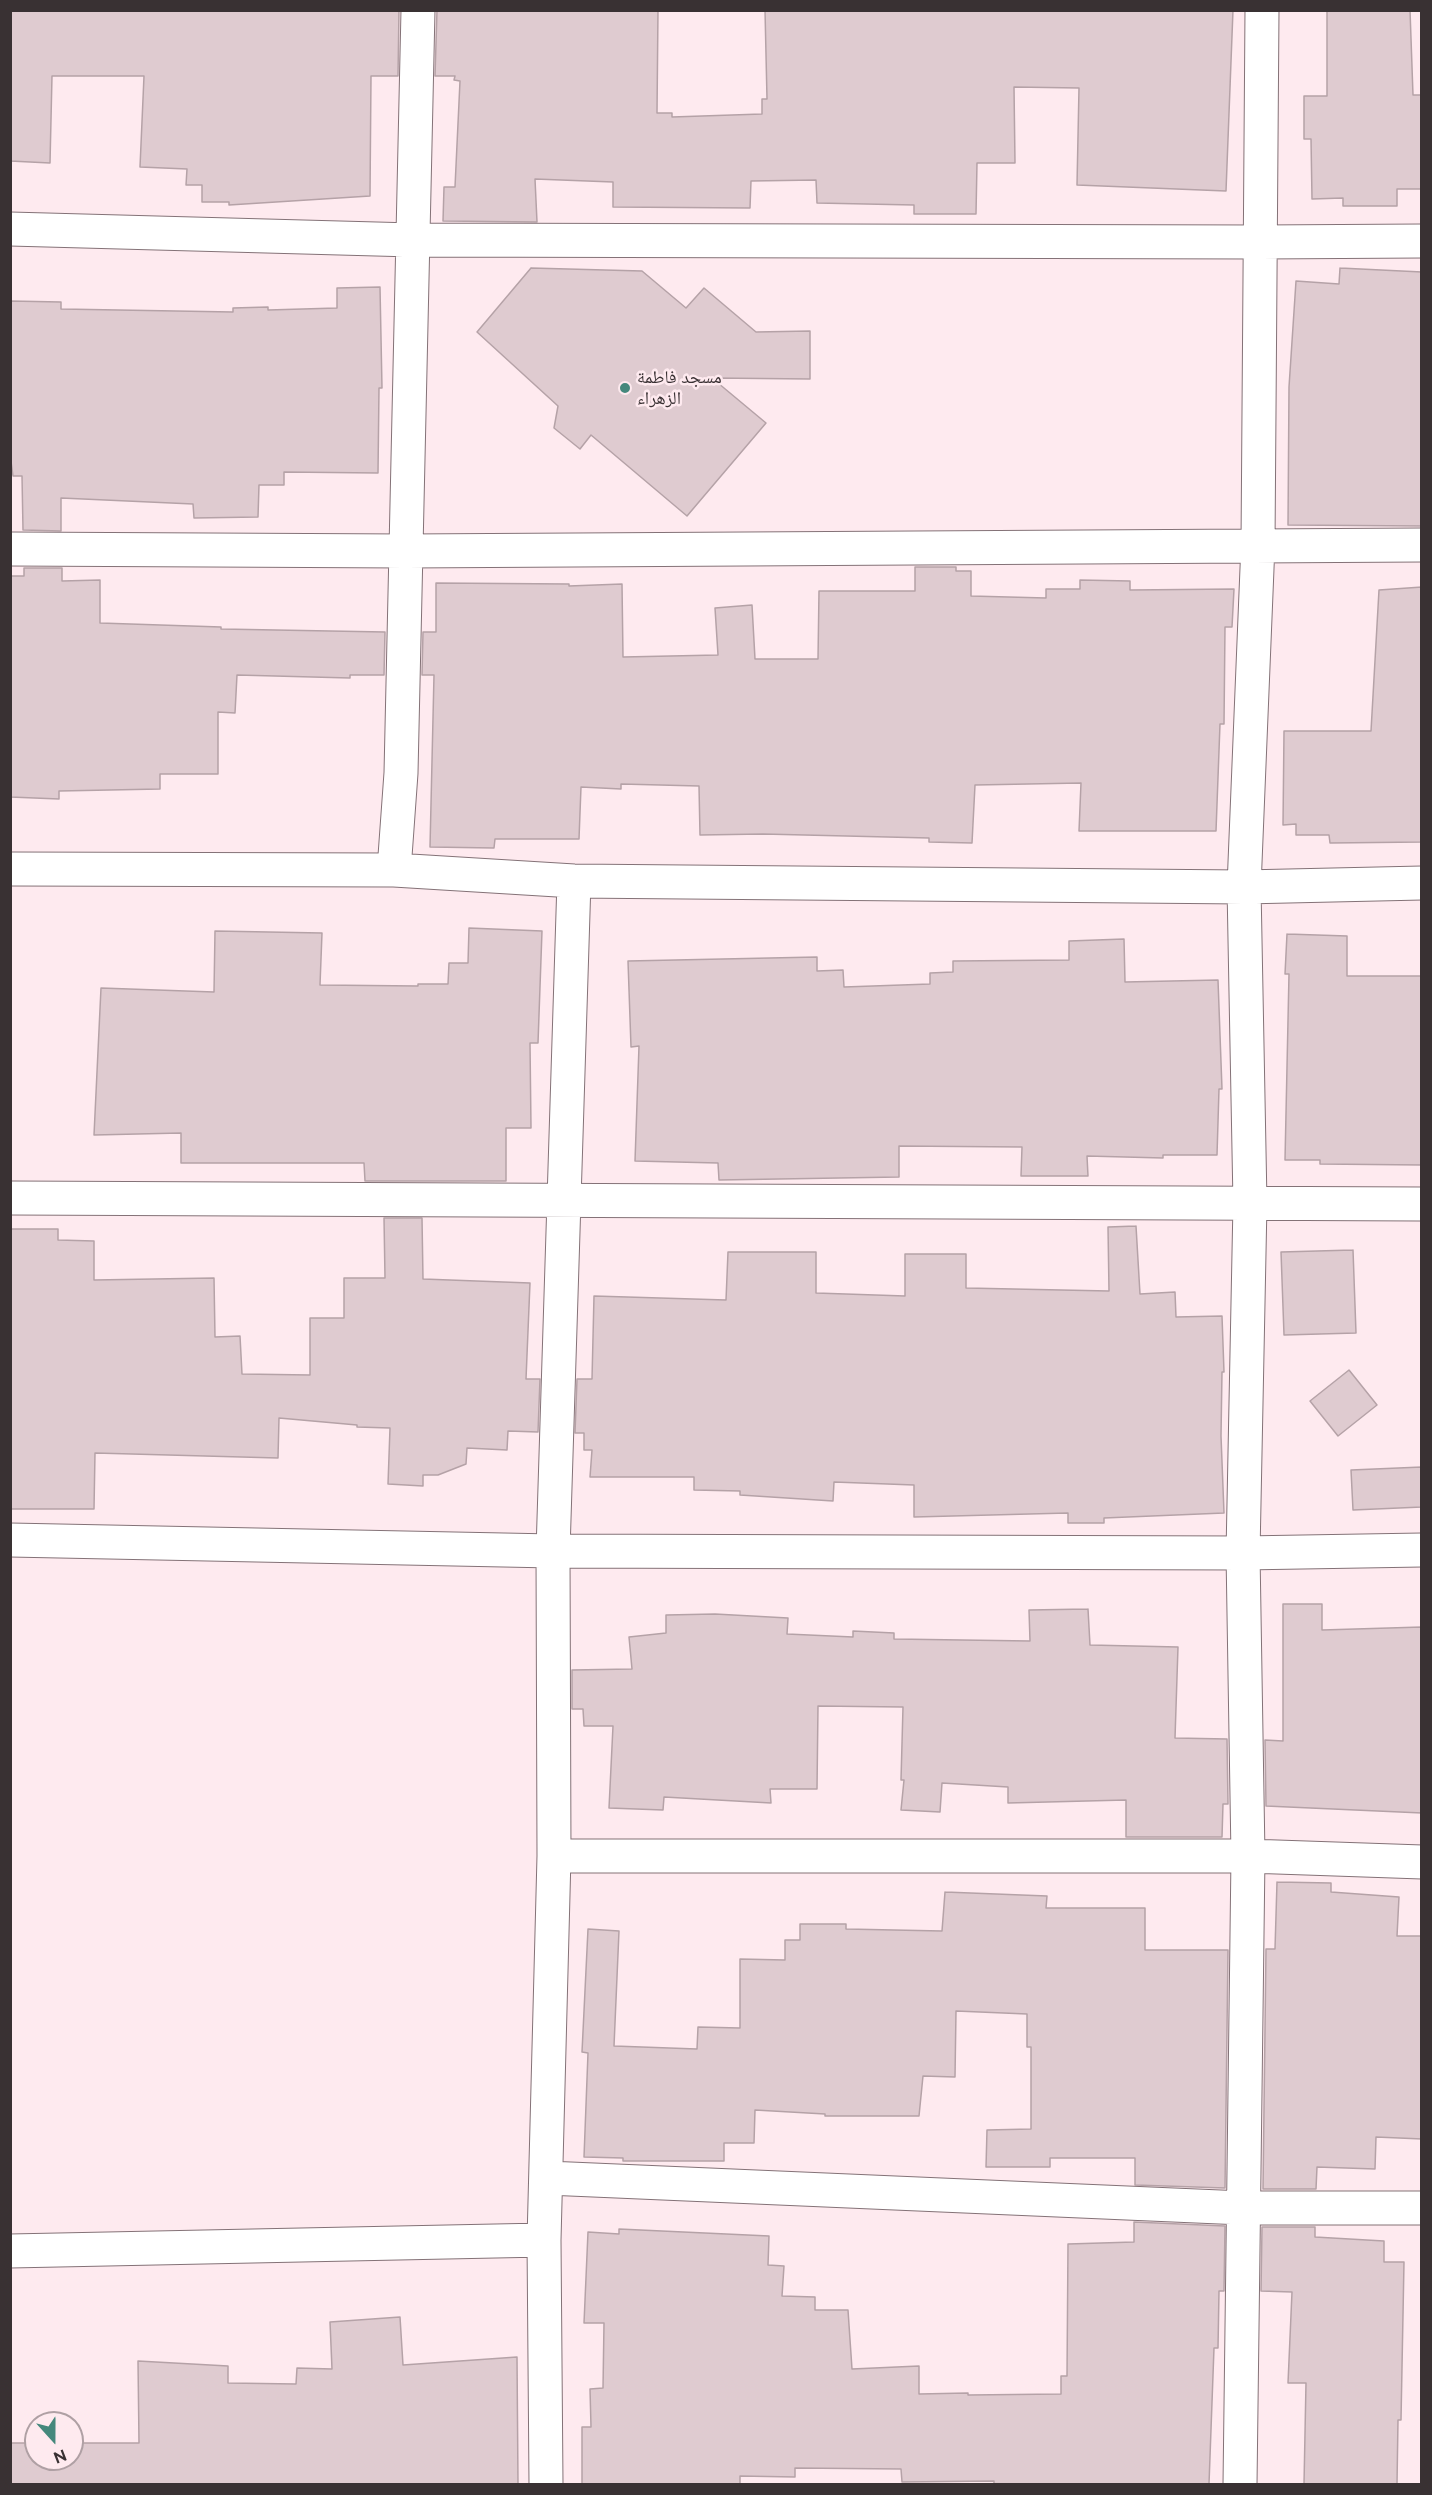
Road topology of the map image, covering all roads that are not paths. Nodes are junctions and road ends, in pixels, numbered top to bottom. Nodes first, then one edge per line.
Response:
1 (418, 10) edge
2 (1262, 10) edge
3 (10, 229) edge
4 (413, 240) junction
5 (1422, 241) edge
6 (1260, 242) junction
7 (1258, 544) junction
8 (1422, 545) edge
9 (10, 549) edge
10 (406, 551) junction
11 (10, 869) edge
12 (394, 870) junction
13 (574, 881) junction
14 (1422, 882) edge
15 (1244, 887) junction
16 (10, 1198) edge
17 (564, 1200) junction
18 (1250, 1203) junction
19 (1422, 1204) edge
20 (10, 1540) edge
21 (1422, 1550) edge
22 (553, 1551) junction
23 (1243, 1553) junction
24 (554, 1856) junction
25 (1248, 1856) junction
26 (1422, 1862) edge
27 (547, 2178) junction
28 (1243, 2208) junction
29 (1422, 2208) edge
30 (544, 2240) junction
31 (10, 2251) edge
32 (546, 2484) edge
33 (1240, 2484) edge

1 - 4 street
2 - 6 street
3 - 4 street
4 - 6 street
4 - 10 street
5 - 6 street
6 - 7 street
7 - 8 street
7 - 10 street
7 - 15 street
9 - 10 street
10 - 12 street
11 - 12 street
12 - 13 street
13 - 15 street
13 - 17 street
14 - 15 street
15 - 18 street
16 - 17 street
17 - 18 street
17 - 22 street
18 - 19 street
18 - 23 street
20 - 22 street
21 - 23 street
22 - 23 street
22 - 24 street
23 - 25 street
24 - 25 street
24 - 27 street
25 - 26 street
25 - 28 street
27 - 28 street
27 - 30 street
28 - 29 street
28 - 33 street
30 - 31 street
30 - 32 street

